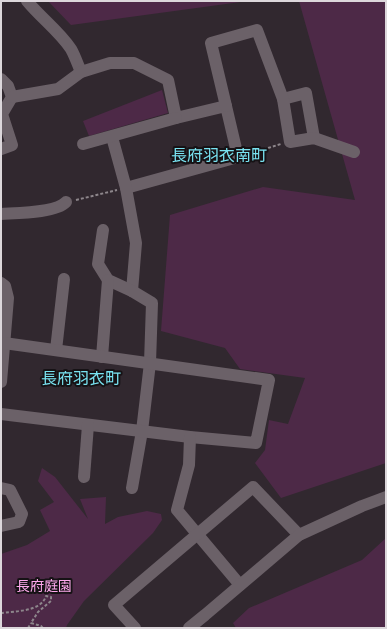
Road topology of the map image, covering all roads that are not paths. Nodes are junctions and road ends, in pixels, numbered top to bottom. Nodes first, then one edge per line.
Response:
1 (27, 1) edge
2 (81, 72) junction
3 (1, 78) edge
4 (12, 97) junction
5 (283, 98) junction
6 (226, 106) junction
7 (2, 114) edge
8 (176, 118) junction
9 (112, 137) junction
10 (314, 138) junction
11 (83, 144) dead end
12 (1, 149) edge
13 (354, 152) dead end
14 (126, 188) junction
15 (66, 202) road end
16 (1, 214) edge
17 (103, 230) dead end
18 (64, 279) dead end
19 (108, 280) junction
20 (1, 283) edge
21 (132, 291) junction
22 (4, 343) junction
23 (56, 350) junction
24 (102, 356) junction
25 (150, 363) junction
26 (1, 382) edge
27 (1, 414) edge
28 (88, 425) junction
29 (142, 432) junction
30 (190, 438) junction
31 (84, 477) dead end
32 (1, 488) edge
33 (132, 488) dead end
34 (386, 497) edge
35 (1, 526) edge
36 (196, 535) junction
37 (299, 535) junction
38 (240, 585) junction
39 (194, 626) edge
40 (135, 628) edge

1 - 2 street
2 - 4 street
2 - 8 street
3 - 4 street
4 - 7 street
5 - 6 street
5 - 10 street
5 - 10 street
6 - 8 street
6 - 14 street
7 - 12 street
8 - 9 street
9 - 11 street
9 - 14 street
10 - 13 street
14 - 21 street
15 - 16 street
17 - 19 street
18 - 23 street
19 - 21 street
19 - 24 street
20 - 22 street
21 - 25 street
22 - 23 street
22 - 26 street
23 - 24 street
24 - 25 street
25 - 29 street
25 - 30 street
27 - 28 street
28 - 29 street
28 - 31 street
29 - 30 street
29 - 33 street
30 - 36 street
32 - 35 street
34 - 37 street
36 - 37 street
36 - 38 street
36 - 40 street
37 - 38 street
38 - 39 street

